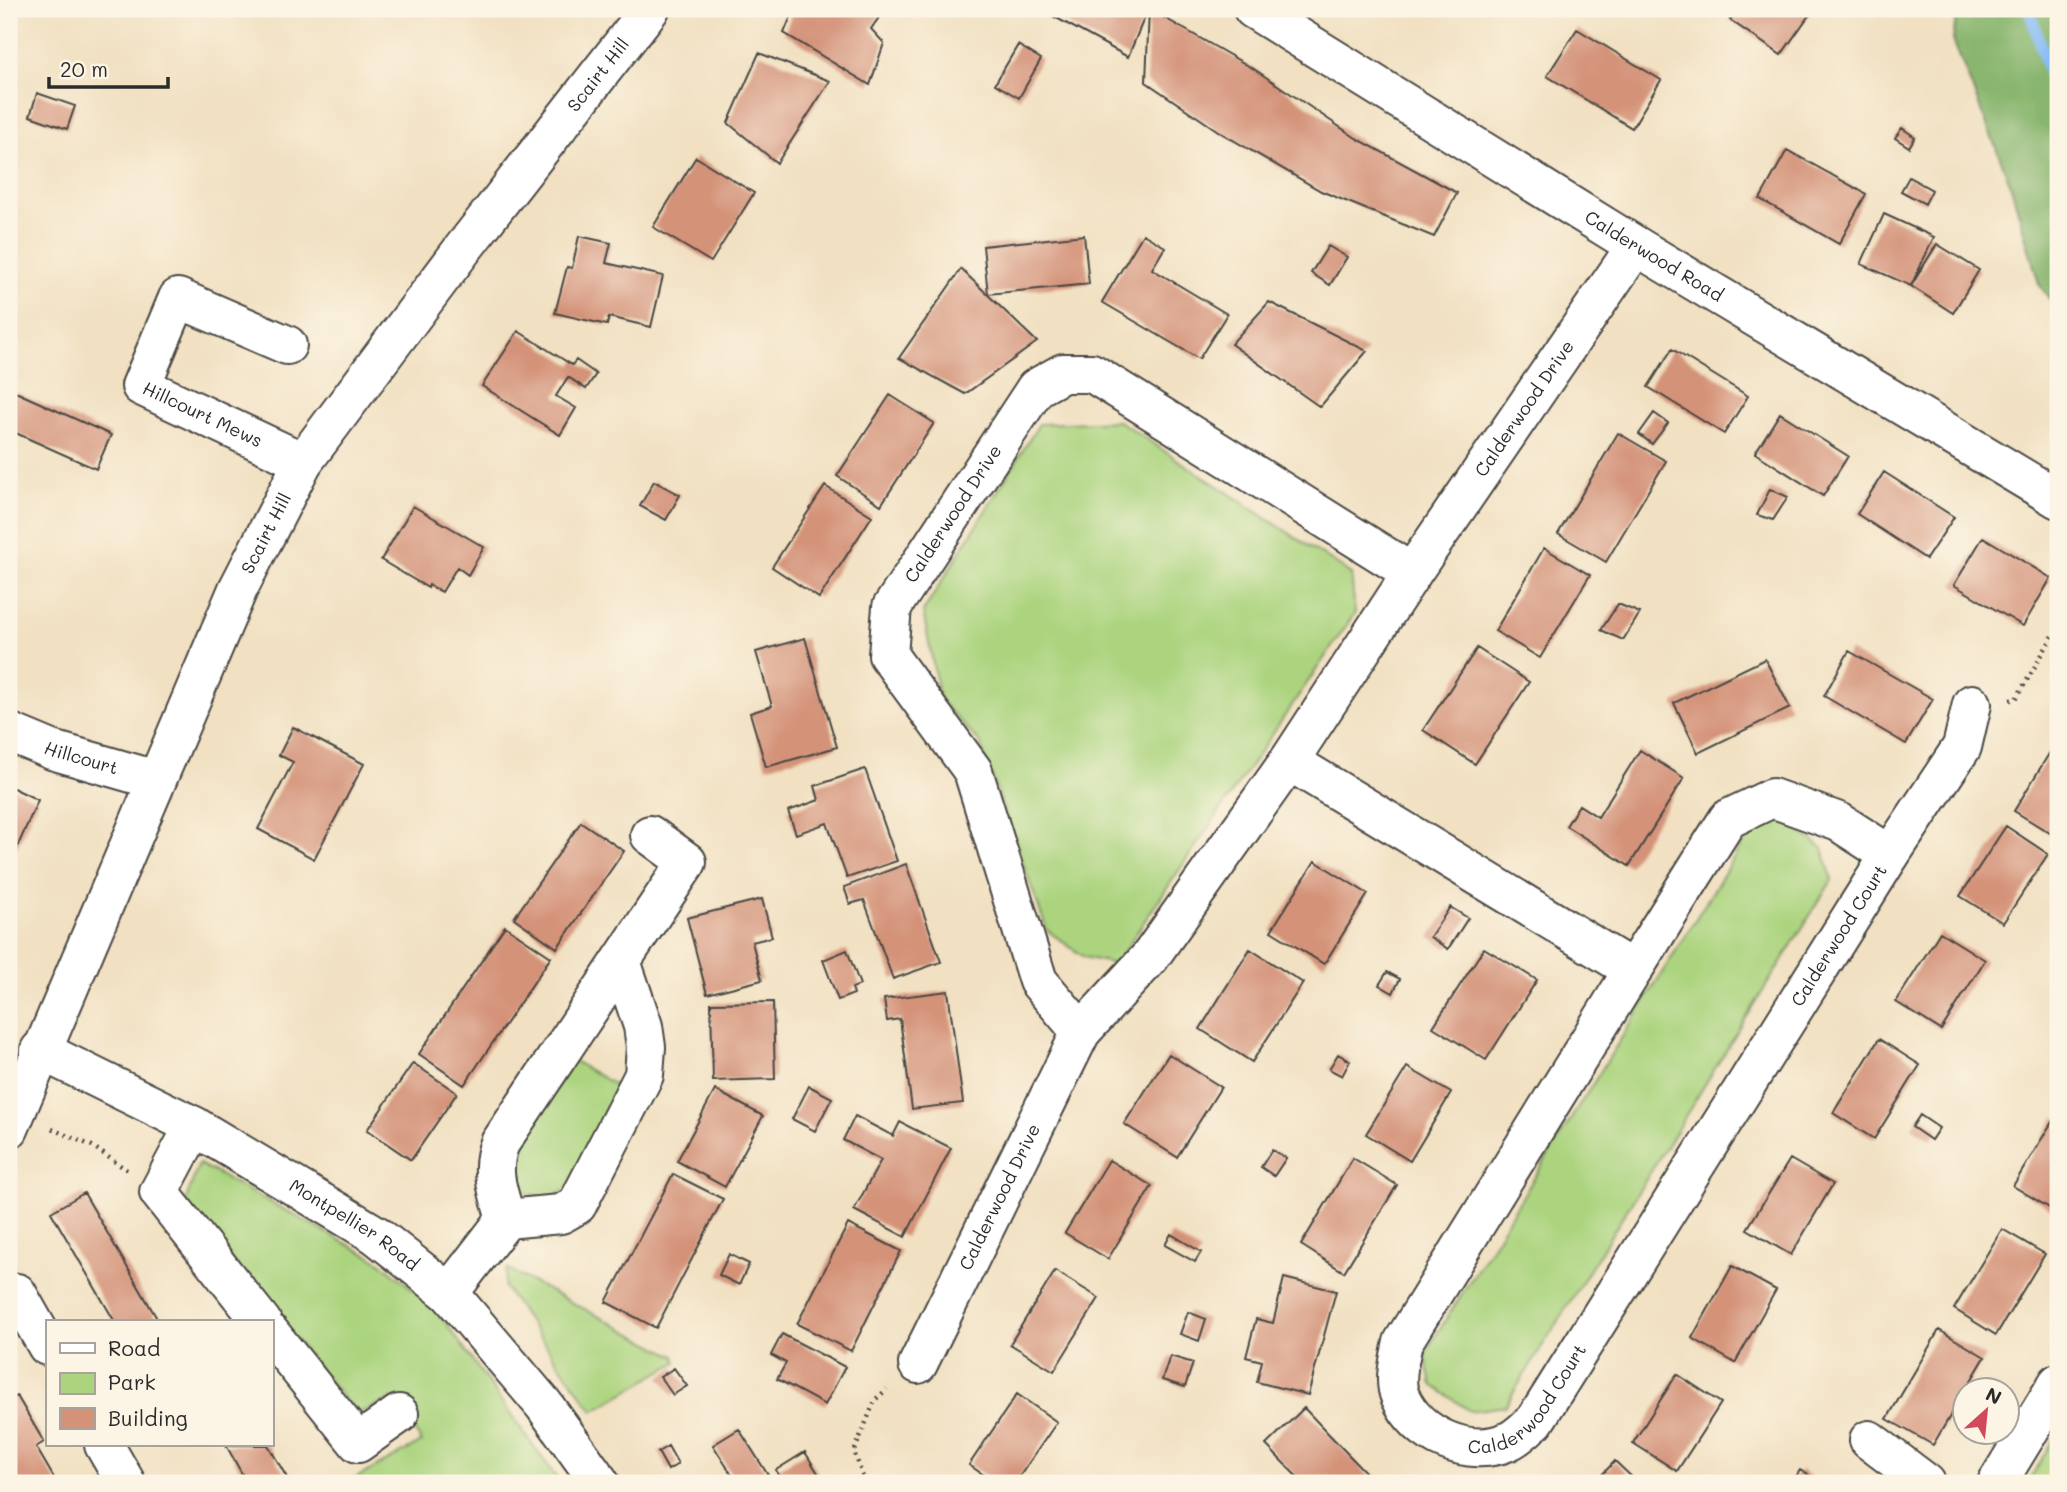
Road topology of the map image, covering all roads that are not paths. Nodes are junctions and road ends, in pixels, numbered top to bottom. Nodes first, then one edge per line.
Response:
1 (650, 9) edge
2 (1253, 9) edge
3 (1636, 246) junction
4 (287, 345) dead end
5 (303, 462) junction
6 (2058, 499) edge
7 (1412, 573) junction
8 (1972, 704) road end
9 (9, 732) edge
10 (1289, 761) junction
11 (156, 780) junction
12 (650, 835) dead end
13 (1890, 855) junction
14 (621, 961) junction
15 (1633, 970) junction
16 (1081, 1032) junction
17 (40, 1050) junction
18 (12, 1121) edge
19 (194, 1126) junction
20 (506, 1219) junction
21 (17, 1293) dead end
22 (449, 1293) junction
23 (260, 1320) edge
24 (273, 1337) edge
25 (46, 1344) edge
26 (918, 1364) road end
27 (2058, 1384) edge
28 (399, 1414) dead end
29 (1870, 1440) dead end
30 (105, 1446) edge
31 (126, 1483) edge
32 (600, 1483) edge
33 (1926, 1483) edge
34 (1997, 1483) edge

1 - 5 street, Scairt Hill
2 - 3 street, Calderwood Road
3 - 6 street, Calderwood Road
3 - 7 street, Calderwood Drive
4 - 5 street, Hillcourt Mews
5 - 11 street, Scairt Hill
7 - 10 street, Calderwood Drive
7 - 16 street, Calderwood Drive
8 - 13 street, Calderwood Court
9 - 11 street, Hillcourt
10 - 15 street
10 - 16 street, Calderwood Drive
11 - 17 street, Scairt Hill
12 - 14 street
13 - 15 street, Calderwood Court
13 - 15 street, Calderwood Court
14 - 20 street
14 - 20 street
16 - 26 street, Calderwood Drive
17 - 18 street, Scairt Hill
17 - 19 street, Montpellier Road
19 - 22 street, Montpellier Road
19 - 23 street
20 - 22 street
21 - 25 street
22 - 32 street, Montpellier Road
24 - 28 street
27 - 34 street
29 - 33 street
30 - 31 street

